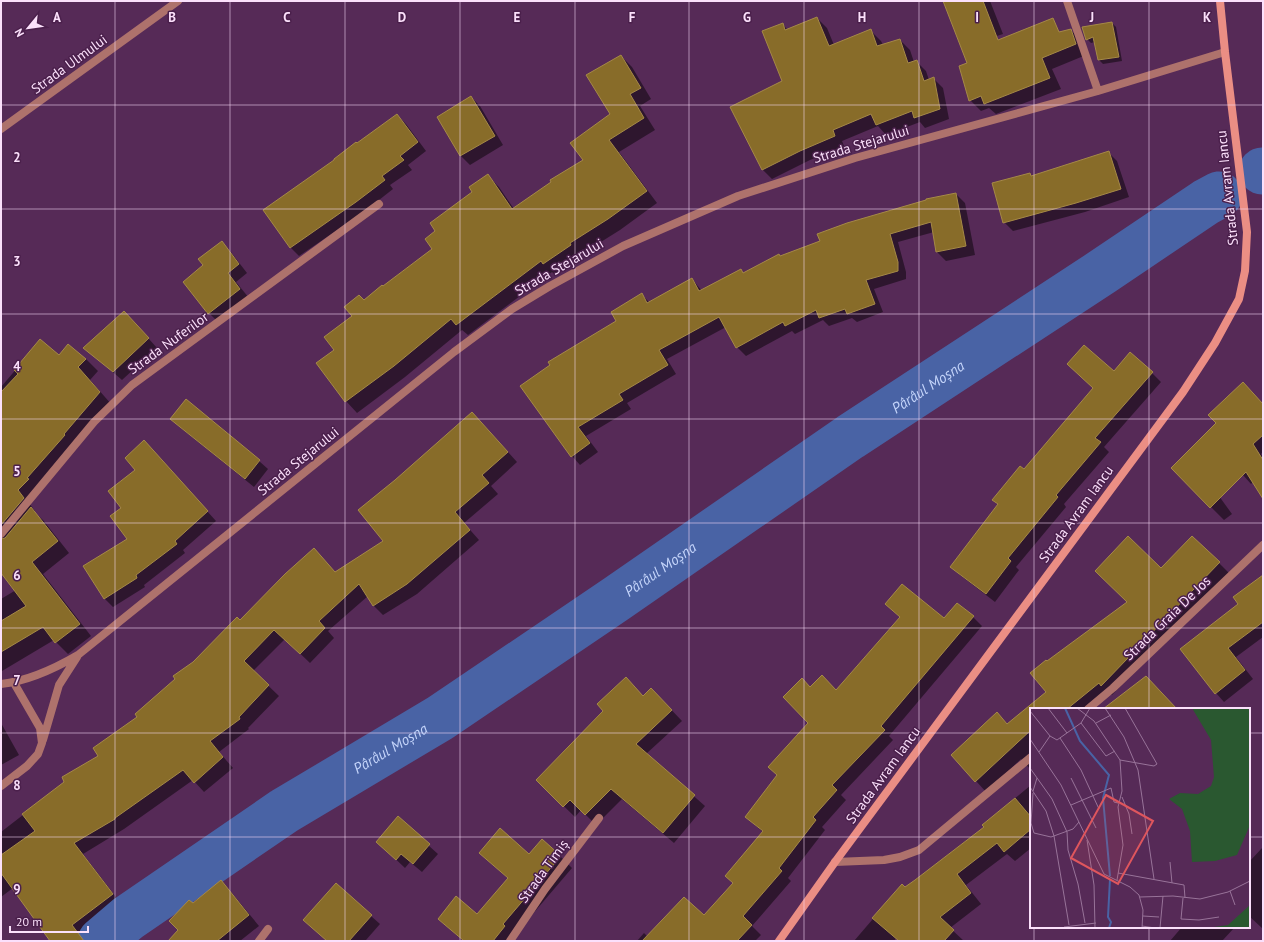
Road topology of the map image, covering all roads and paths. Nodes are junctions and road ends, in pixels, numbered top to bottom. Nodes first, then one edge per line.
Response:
1 (178, 1) edge
2 (1067, 1) edge
3 (1220, 1) edge
4 (1225, 52) junction
5 (1098, 91) junction
6 (1, 129) edge
7 (379, 204) dead end
8 (1, 534) edge
9 (1263, 545) edge
10 (78, 655) junction
11 (14, 683) junction
12 (1, 684) edge
13 (1089, 708) edge
14 (42, 743) junction
15 (1030, 758) edge
16 (1, 786) edge
17 (599, 818) dead end
18 (835, 862) junction
19 (268, 929) dead end
20 (259, 941) edge
21 (510, 941) edge
22 (779, 941) edge

1 - 6 street, Strada Ulmului
2 - 5 street
3 - 4 main road, Strada Avram Iancu
4 - 5 street, Strada Stejarului
4 - 18 main road, Strada Avram Iancu
5 - 10 street, Strada Stejarului
7 - 8 street, Strada Nuferilor
9 - 13 street, Strada Graia De Jos
10 - 11 street, Strada Stejarului
10 - 14 street
11 - 12 street, Strada Stejarului
11 - 14 street
14 - 16 street
15 - 18 street
17 - 21 street, Strada Timiș
18 - 22 main road, Strada Avram Iancu
19 - 20 street

